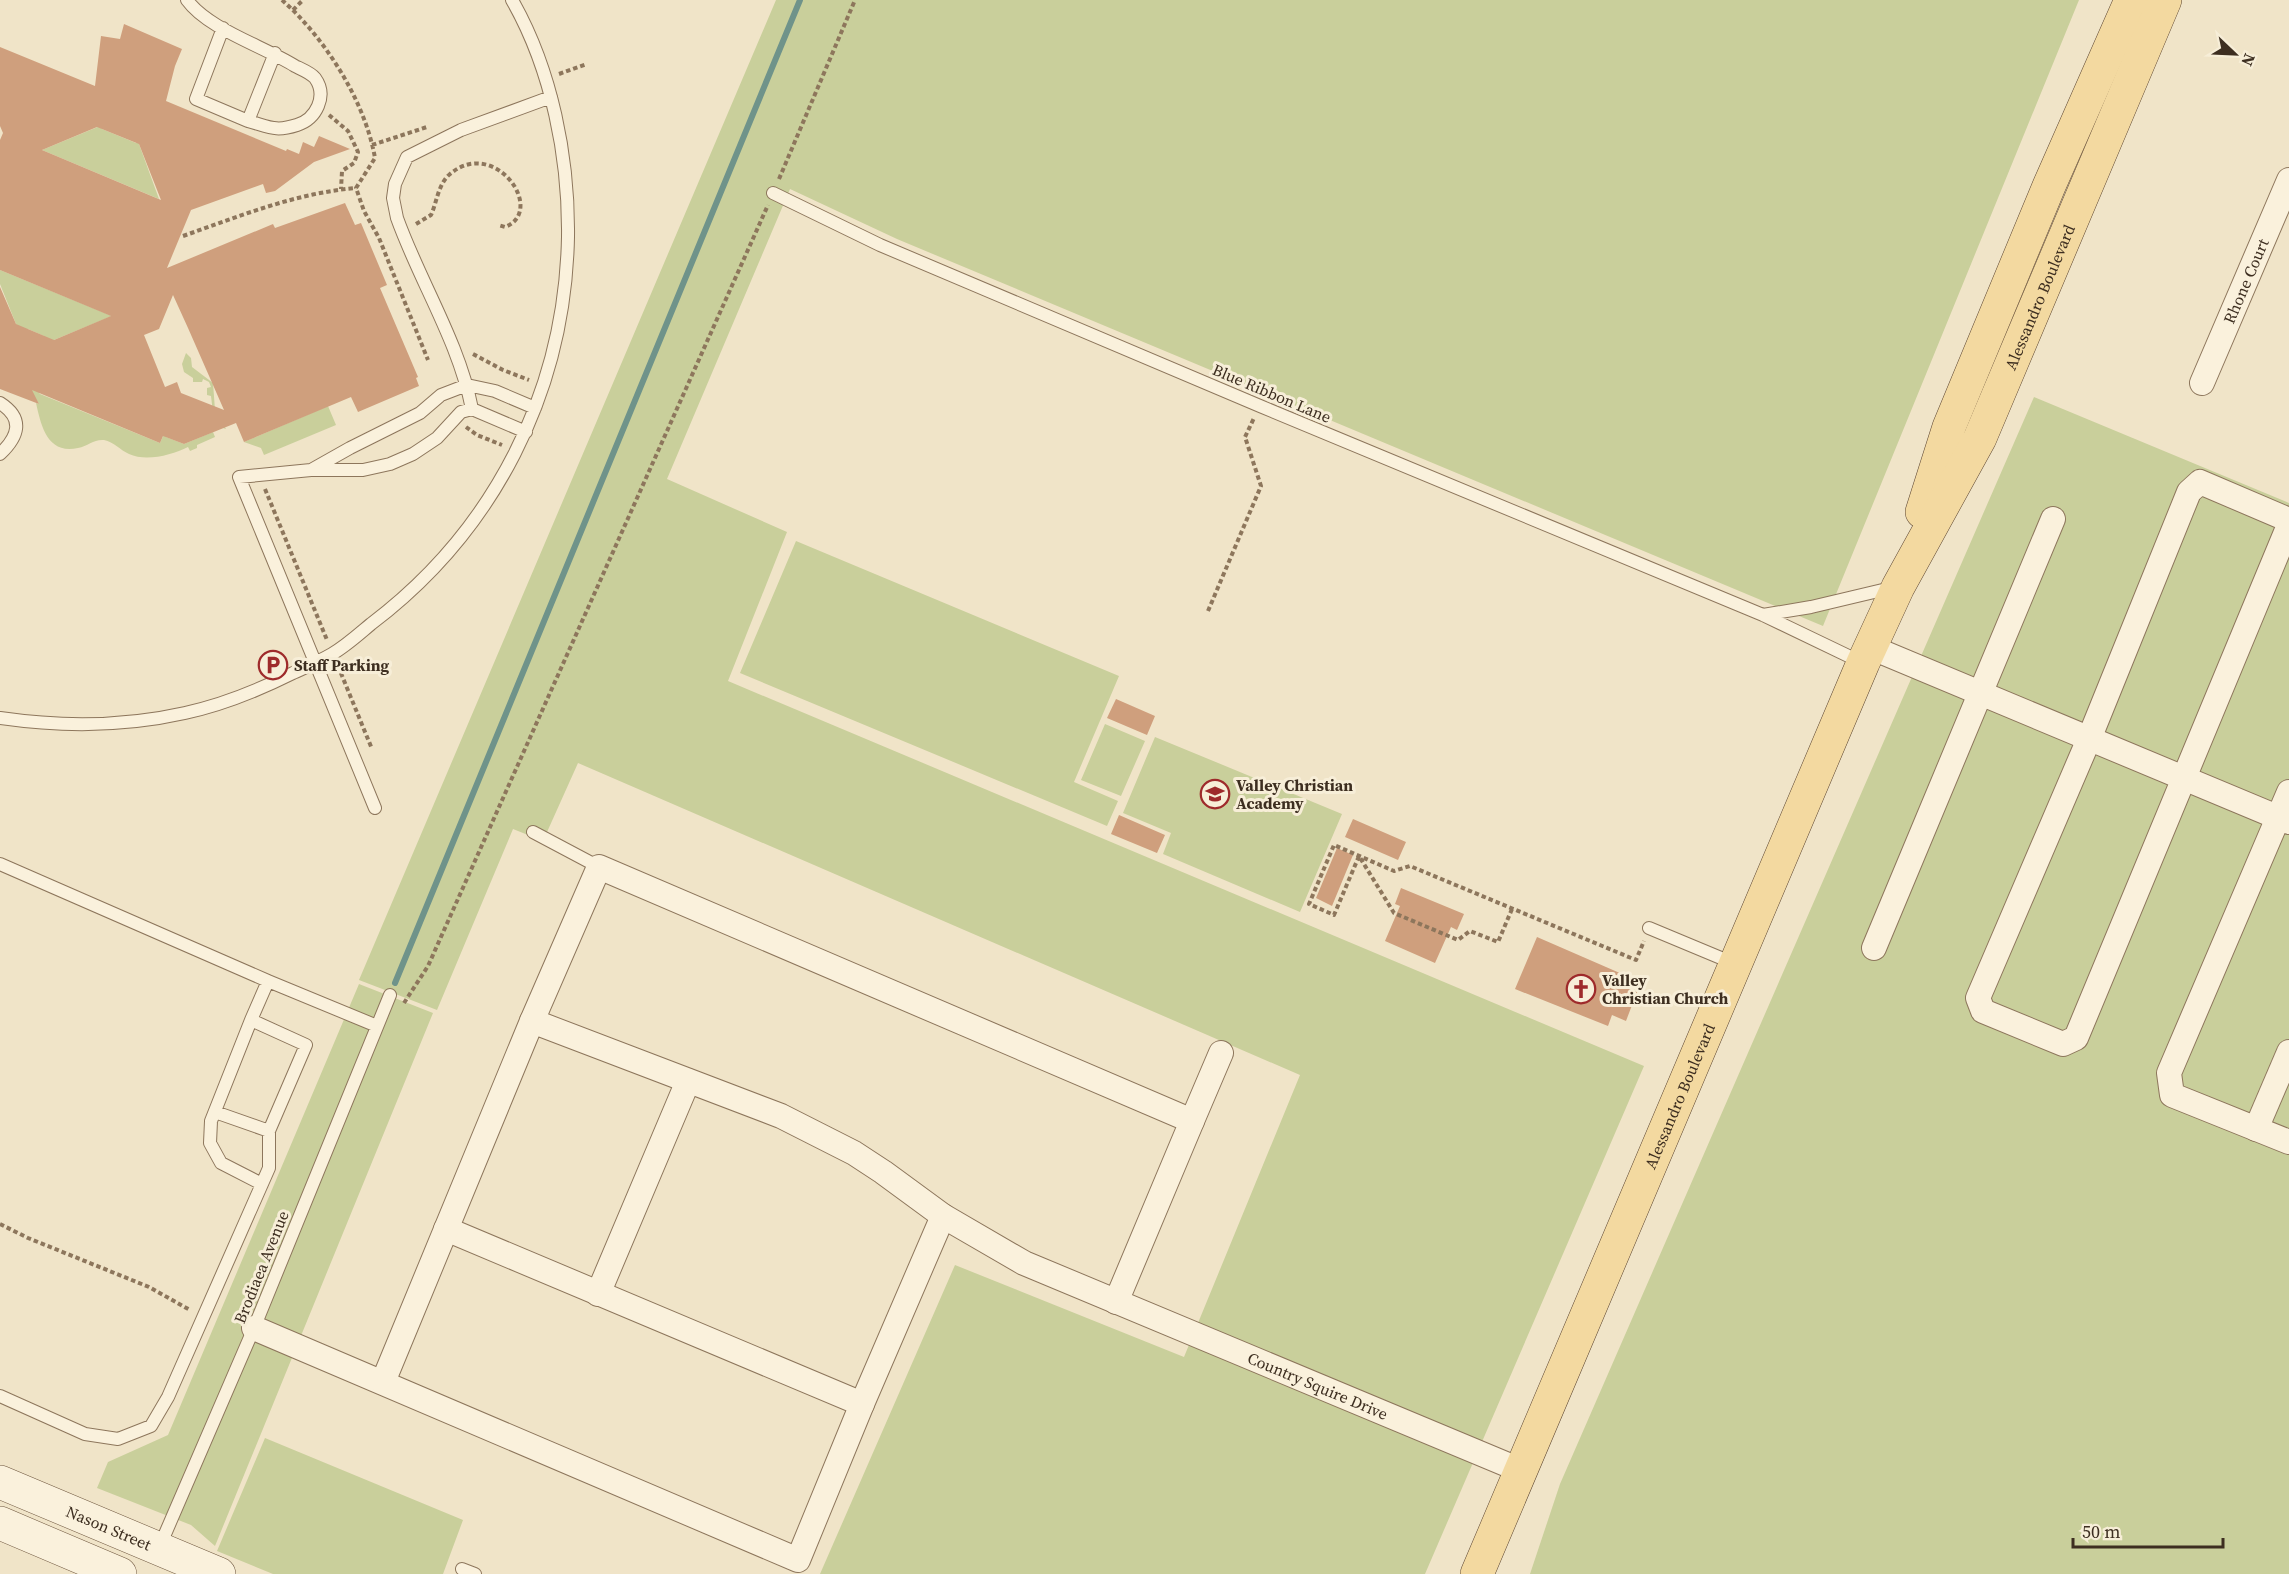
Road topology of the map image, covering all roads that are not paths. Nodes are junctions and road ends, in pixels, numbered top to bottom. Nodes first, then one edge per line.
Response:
1 (187, 0) edge
2 (512, 0) edge
3 (2131, 0) edge
4 (2165, 0) edge
5 (223, 28) junction
6 (275, 53) junction
7 (551, 97) junction
8 (248, 121) junction
9 (2289, 180) edge
10 (773, 193) road end
11 (2202, 382) dead end
12 (468, 385) junction
13 (0, 403) edge
14 (535, 408) junction
15 (472, 409) junction
16 (526, 432) junction
17 (0, 454) edge
18 (311, 470) junction
19 (2053, 519) dead end
20 (2289, 520) edge
21 (2289, 525) edge
22 (1898, 587) junction
23 (1763, 615) junction
24 (1866, 655) junction
25 (315, 662) junction
26 (1979, 693) junction
27 (0, 718) edge
28 (2089, 739) junction
29 (2185, 779) junction
30 (2289, 792) edge
31 (375, 808) dead end
32 (2283, 820) edge
33 (533, 832) dead end
34 (0, 864) edge
35 (599, 867) junction
36 (1649, 928) road end
37 (1874, 948) dead end
38 (1734, 964) junction
39 (268, 981) junction
40 (390, 995) dead end
41 (250, 1020) junction
42 (532, 1021) junction
43 (377, 1026) junction
44 (2289, 1052) edge
45 (1221, 1053) dead end
46 (688, 1081) junction
47 (215, 1112) junction
48 (1192, 1121) junction
49 (2256, 1129) junction
50 (269, 1131) junction
51 (2289, 1142) edge
52 (262, 1184) junction
53 (942, 1216) junction
54 (446, 1229) junction
55 (598, 1294) junction
56 (1116, 1302) junction
57 (254, 1328) junction
58 (383, 1382) junction
59 (0, 1396) edge
60 (862, 1404) junction
61 (1520, 1470) junction
62 (0, 1482) edge
63 (0, 1505) edge
64 (0, 1523) edge
65 (158, 1550) junction
66 (795, 1567) edge
67 (462, 1569) dead end
68 (120, 1574) edge
69 (219, 1574) edge
70 (476, 1574) edge
71 (1478, 1574) edge

1 - 5 lane
2 - 7 lane
3 - 22 main road, Alessandro Boulevard
4 - 22 main road, Alessandro Boulevard
5 - 6 lane
5 - 8 lane
6 - 8 lane
6 - 8 lane
7 - 12 lane
7 - 14 lane
9 - 11 street, Rhone Court
10 - 23 lane, Blue Ribbon Lane
12 - 14 lane
12 - 15 lane
12 - 18 lane
13 - 17 lane
14 - 16 lane
15 - 16 lane
15 - 18 lane
16 - 25 lane
18 - 25 lane
19 - 26 street
20 - 28 street
21 - 29 street
22 - 23 lane
22 - 24 main road, Alessandro Boulevard
23 - 24 lane, Blue Ribbon Lane
24 - 26 street
24 - 38 main road, Alessandro Boulevard
25 - 27 lane
25 - 31 lane
26 - 28 street
26 - 37 street
28 - 29 street
28 - 29 street
29 - 32 street
30 - 32 street
32 - 49 street
33 - 35 lane
34 - 39 lane
35 - 42 street
35 - 48 street
36 - 38 lane
38 - 61 main road, Alessandro Boulevard
39 - 41 lane
39 - 43 lane
40 - 43 lane, Brodiaea Avenue
41 - 47 lane
41 - 50 lane
42 - 46 street, Country Squire Drive
42 - 54 street
43 - 57 lane, Brodiaea Avenue
44 - 49 street
45 - 48 street
46 - 53 street, Country Squire Drive
46 - 55 street
47 - 50 lane
47 - 52 lane
48 - 56 street
49 - 51 street
50 - 52 lane
52 - 59 lane
53 - 56 street, Country Squire Drive
53 - 60 street
54 - 55 street
54 - 58 street
55 - 60 street
56 - 61 street, Country Squire Drive
57 - 58 street
57 - 65 lane, Brodiaea Avenue
58 - 66 street
60 - 66 street
61 - 71 main road, Alessandro Boulevard
62 - 65 main road, Nason Street
63 - 65 main road
64 - 68 main road
65 - 69 main road, Nason Street
67 - 70 lane

